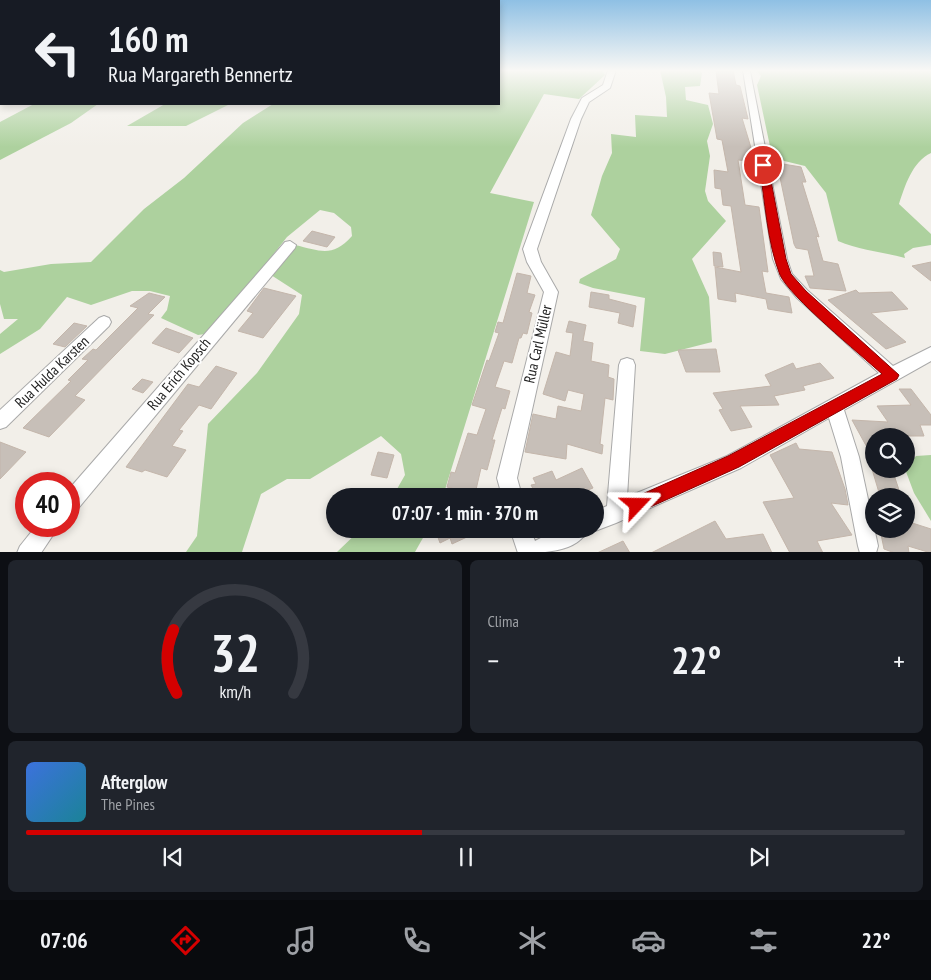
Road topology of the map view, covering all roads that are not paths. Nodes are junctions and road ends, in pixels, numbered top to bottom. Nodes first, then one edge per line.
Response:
1 (591, 96) edge
2 (750, 96) edge
3 (290, 245) dead end
4 (104, 322) dead end
5 (931, 353) edge
6 (627, 365) dead end
7 (892, 375) junction
8 (834, 406) junction
9 (0, 421) edge
10 (510, 488) edge
11 (80, 491) edge
12 (616, 513) junction
13 (604, 518) edge
14 (40, 537) edge
15 (524, 538) edge
16 (561, 538) edge
17 (868, 546) dead end
18 (27, 552) edge
19 (529, 552) edge
20 (534, 552) edge

1 - 10 street, Rua Carl Müller
2 - 7 street
3 - 11 street, Rua Erich Kopsch
4 - 9 street, Rua Hulda Karsten
5 - 7 street
6 - 12 street
7 - 8 street
8 - 12 street
8 - 17 street
12 - 13 street
14 - 18 street
15 - 19 street
16 - 20 street

